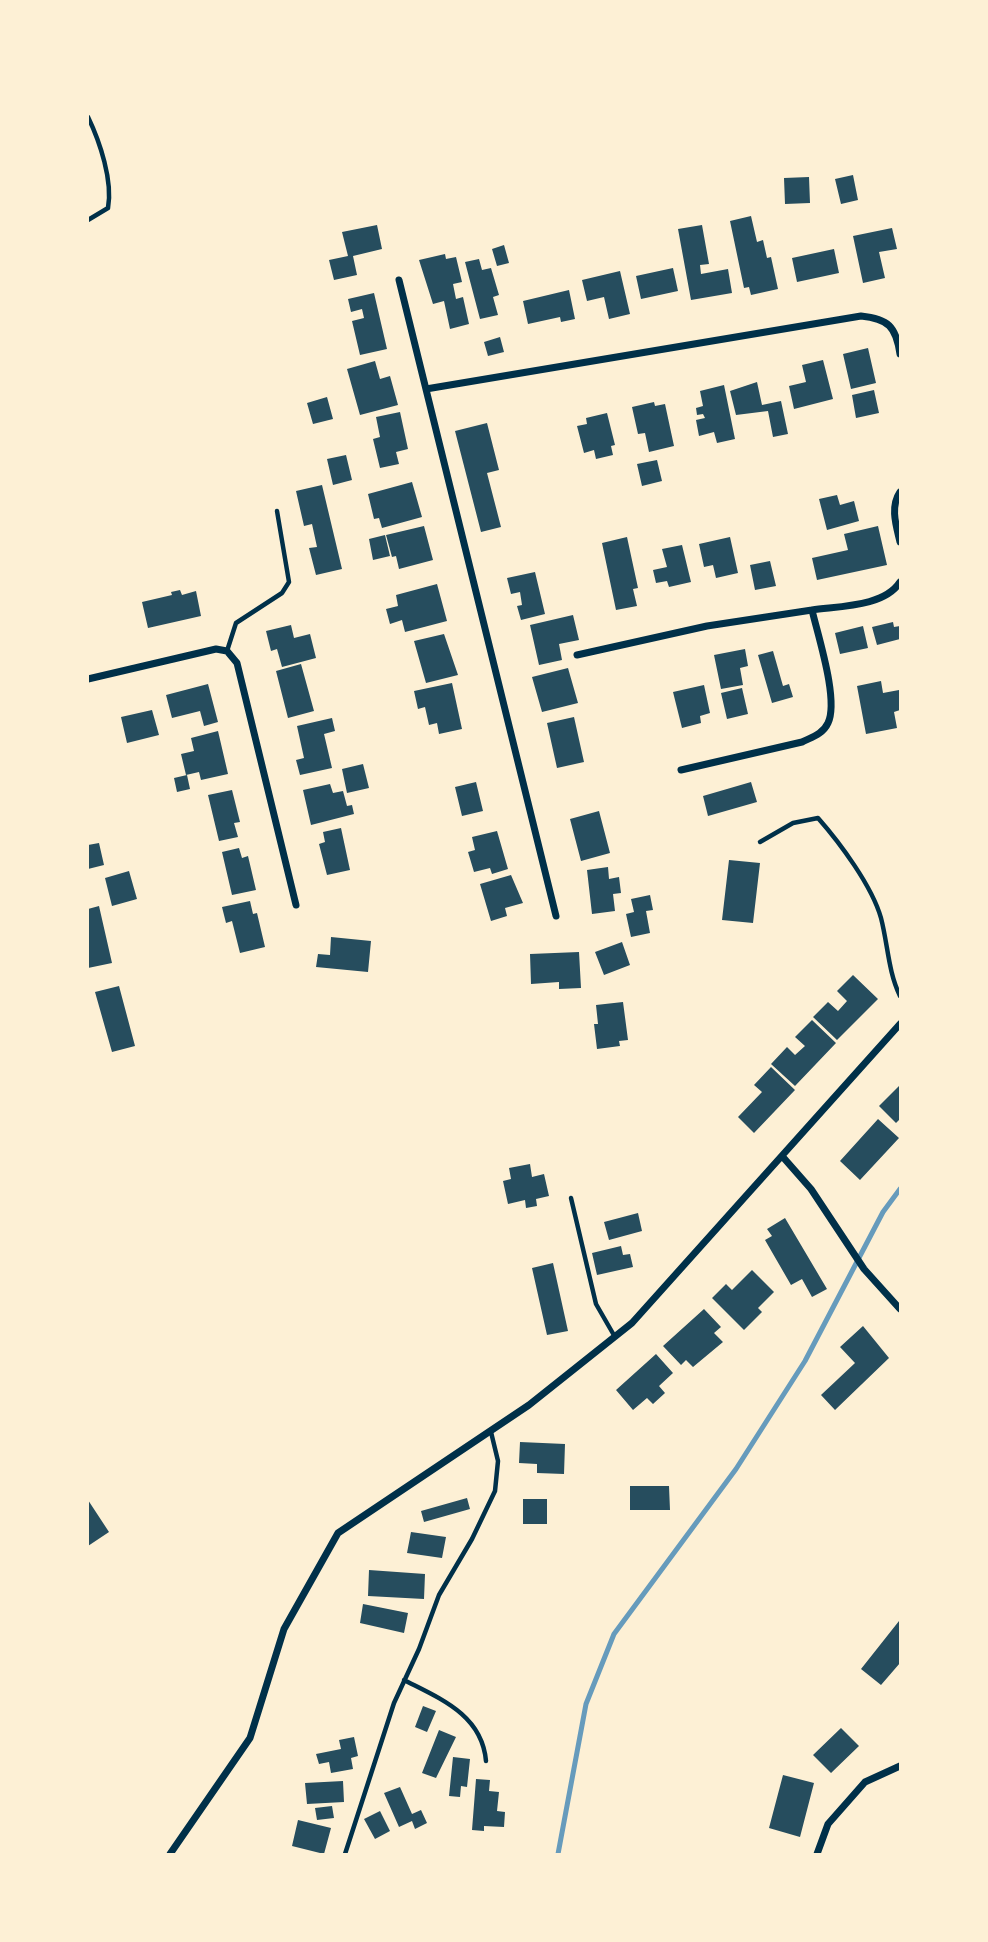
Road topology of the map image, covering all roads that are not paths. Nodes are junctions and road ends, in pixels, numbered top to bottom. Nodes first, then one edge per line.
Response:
1 (88, 117) edge
2 (88, 220) edge
3 (399, 280) dead end
4 (901, 354) edge
5 (426, 389) junction
6 (901, 492) edge
7 (277, 511) dead end
8 (901, 542) edge
9 (901, 582) edge
10 (812, 610) junction
11 (227, 651) junction
12 (578, 655) dead end
13 (88, 679) edge
14 (681, 770) dead end
15 (760, 842) dead end
16 (296, 905) dead end
17 (556, 916) dead end
18 (901, 996) edge
19 (901, 1024) edge
20 (782, 1156) junction
21 (572, 1198) dead end
22 (901, 1309) edge
23 (615, 1337) junction
24 (491, 1431) junction
25 (404, 1681) junction
26 (486, 1761) dead end
27 (901, 1766) edge
28 (170, 1854) edge
29 (345, 1854) edge
30 (817, 1854) edge

1 - 2 lane
3 - 5 street
4 - 5 street
5 - 17 street
6 - 8 street
7 - 11 lane
9 - 10 street
10 - 12 street
10 - 14 street
11 - 13 street
11 - 16 street
15 - 18 lane
19 - 20 street
20 - 22 street
20 - 23 street
21 - 23 lane
23 - 24 street
24 - 25 lane
24 - 28 street
25 - 26 lane
25 - 29 lane
27 - 30 street

